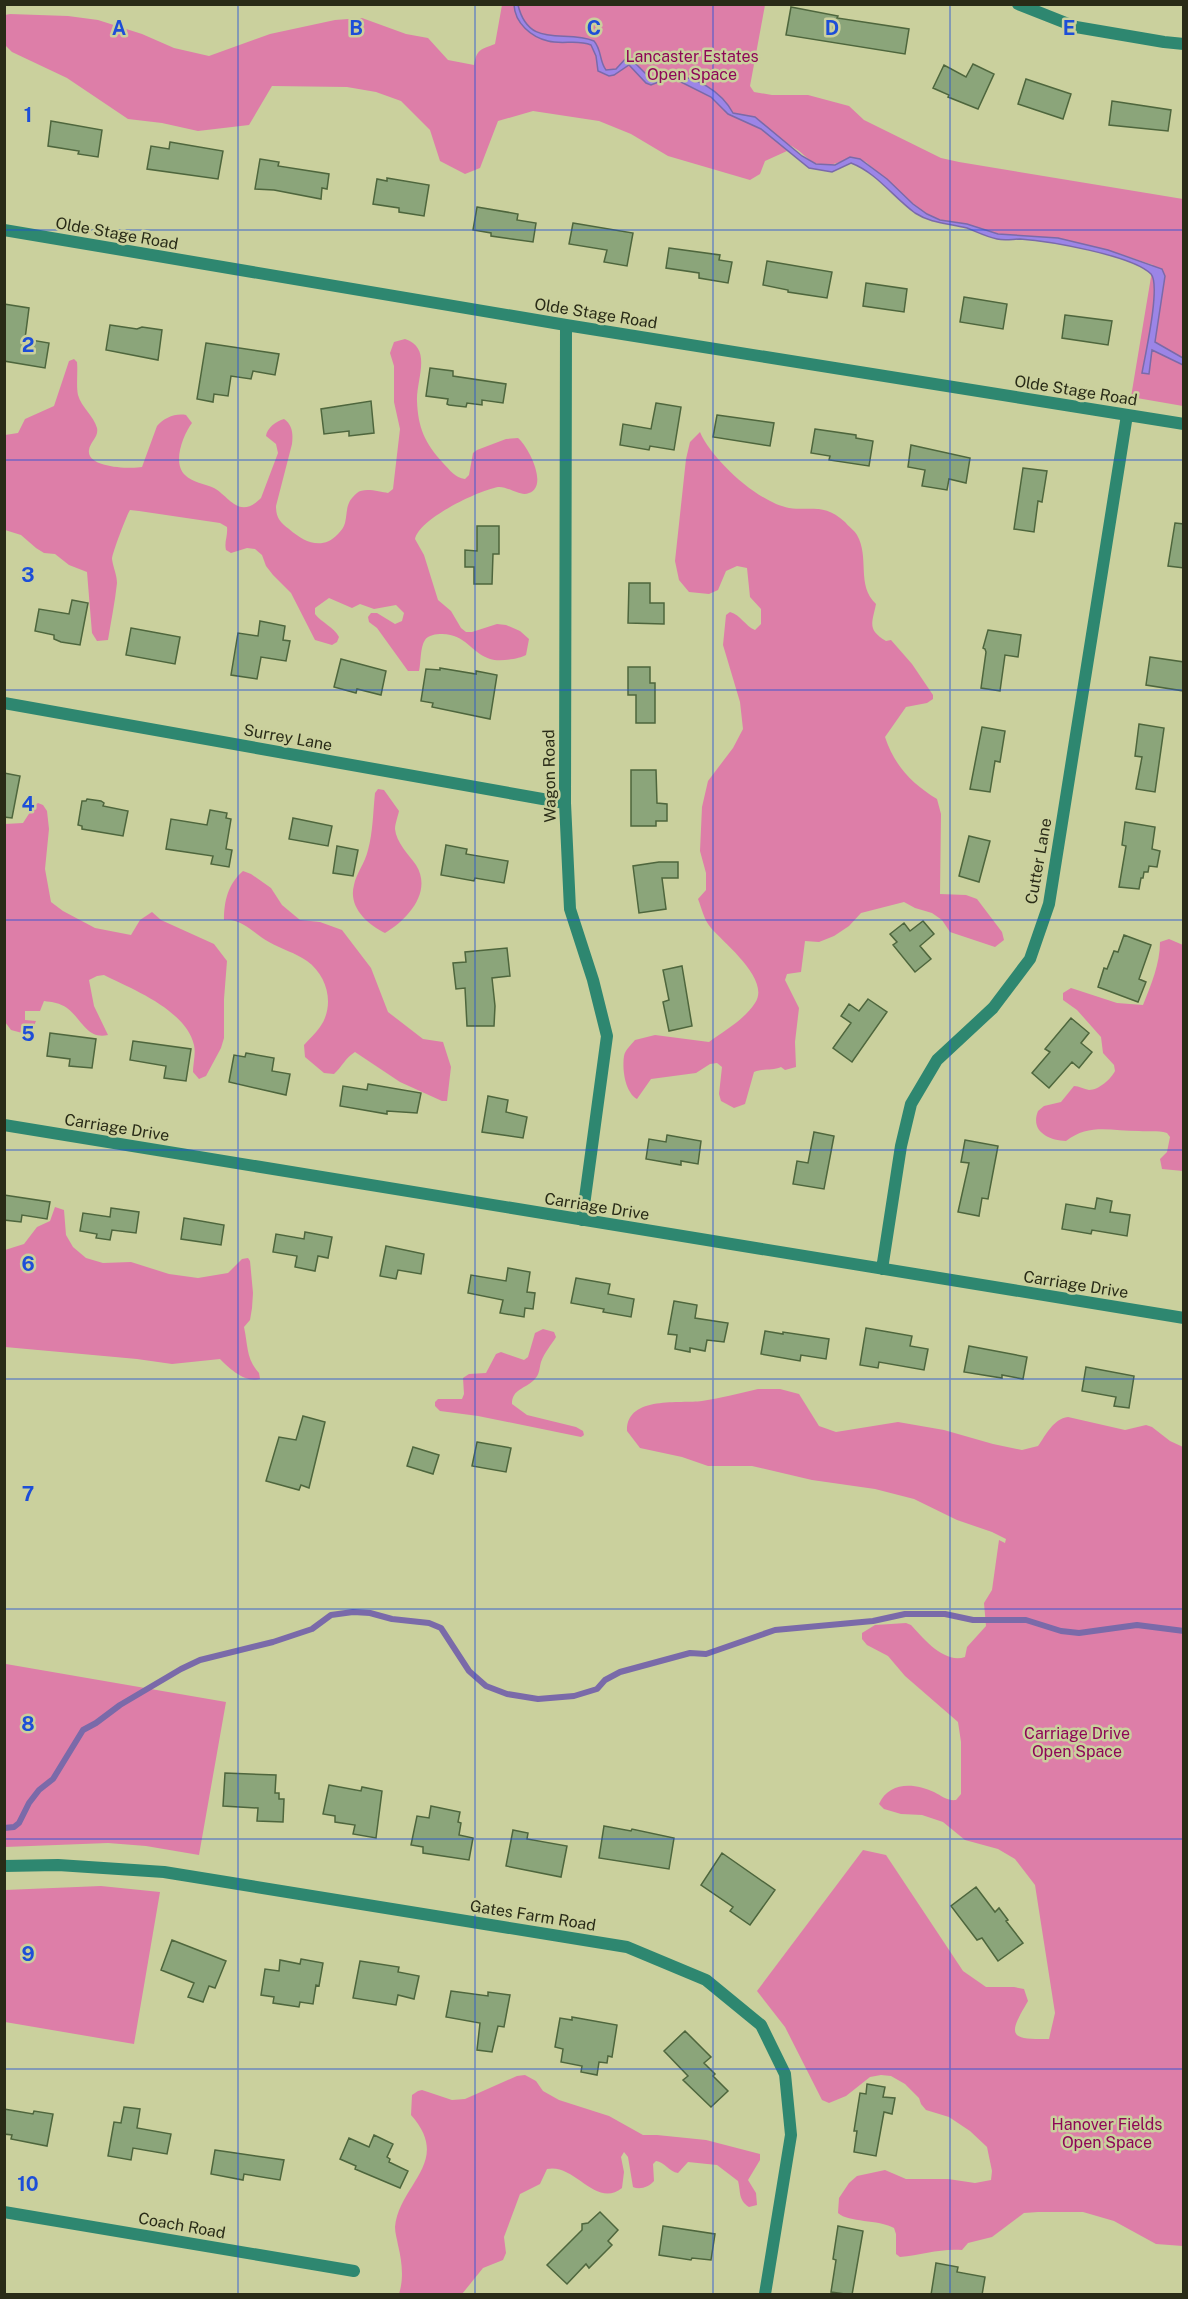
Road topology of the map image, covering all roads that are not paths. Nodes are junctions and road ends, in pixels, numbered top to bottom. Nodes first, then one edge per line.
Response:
1 (1018, 4) edge
2 (1184, 44) edge
3 (4, 230) edge
4 (566, 325) junction
5 (1127, 415) junction
6 (1184, 424) edge
7 (4, 703) edge
8 (565, 803) junction
9 (4, 1125) edge
10 (582, 1220) junction
11 (882, 1269) junction
12 (1184, 1318) edge
13 (4, 1866) edge
14 (4, 2212) edge
15 (354, 2271) dead end
16 (765, 2295) edge

1 - 2 street
3 - 4 street, Olde Stage Road
4 - 5 street, Olde Stage Road
4 - 8 street, Wagon Road
5 - 6 street, Olde Stage Road
5 - 11 street, Cutter Lane
7 - 8 street, Surrey Lane
8 - 10 street, Wagon Road
9 - 10 street, Carriage Drive
10 - 11 street, Carriage Drive
11 - 12 street, Carriage Drive
13 - 16 street, Gates Farm Road
14 - 15 street, Coach Road

